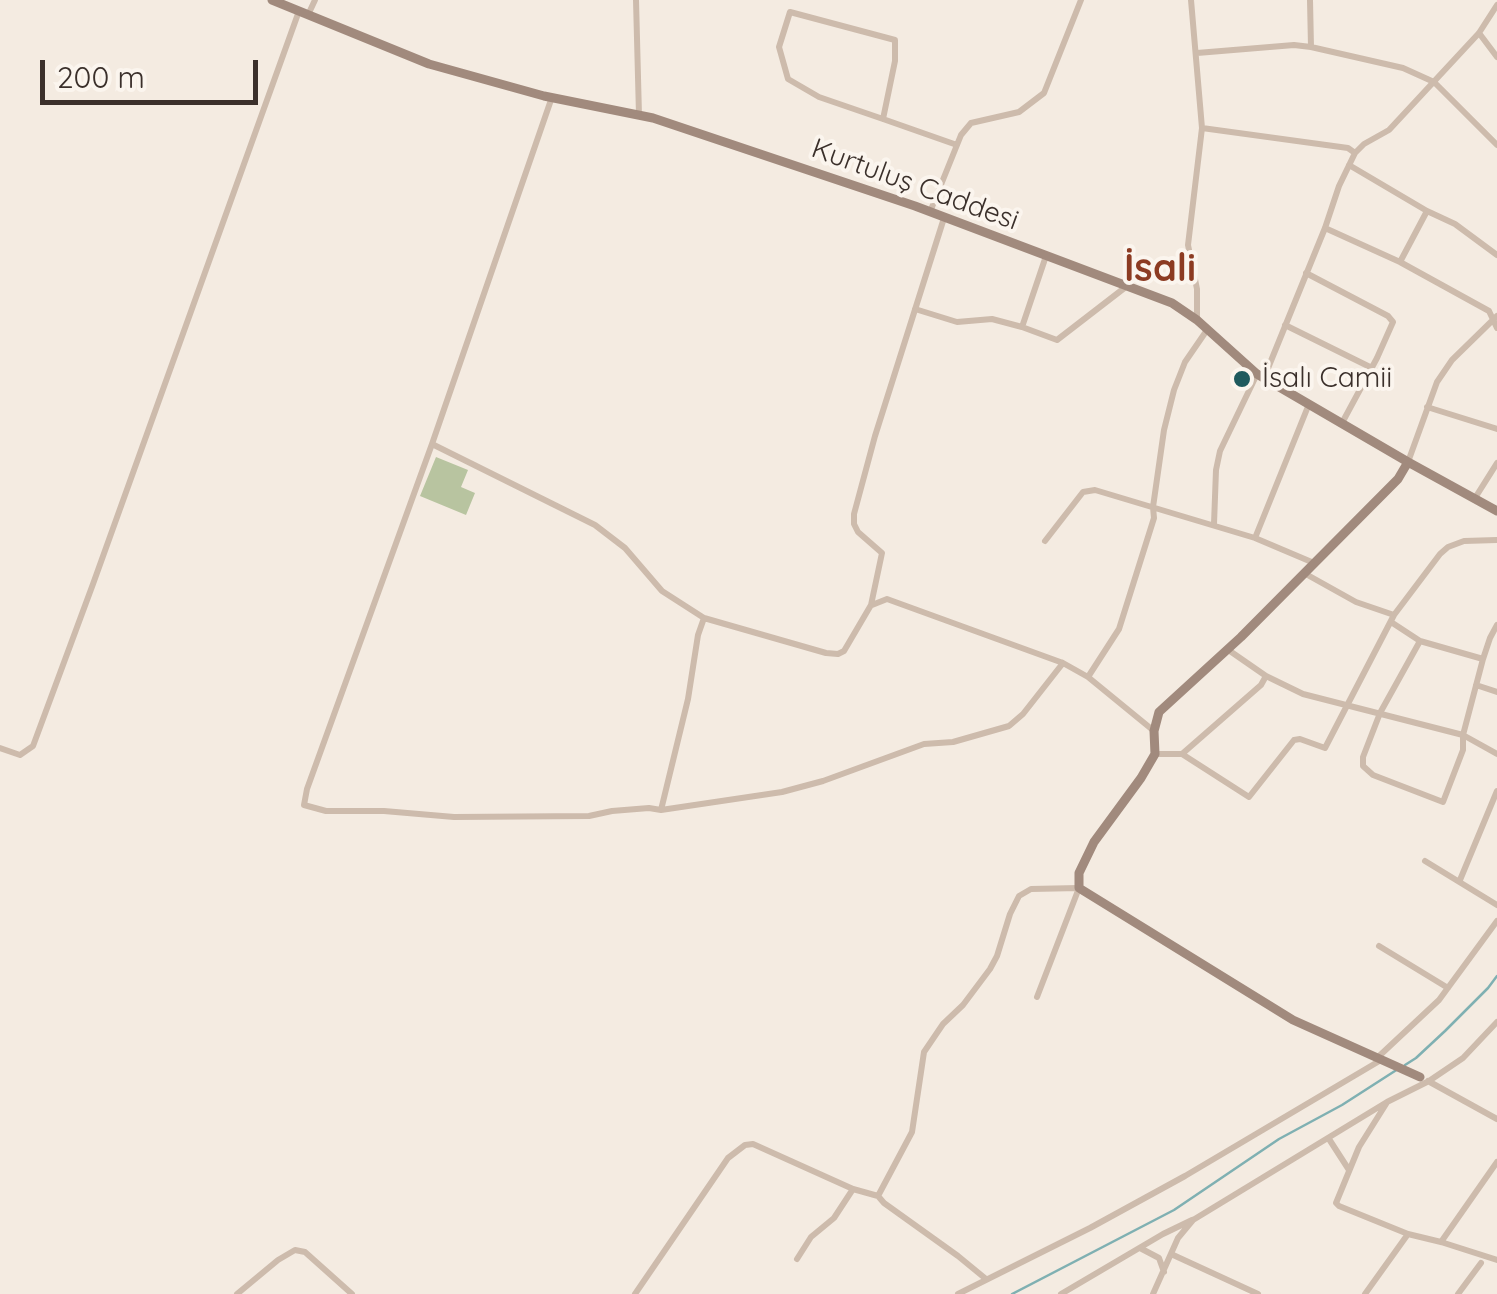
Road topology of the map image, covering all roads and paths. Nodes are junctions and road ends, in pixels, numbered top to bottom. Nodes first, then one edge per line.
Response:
1 (272, 0) edge
2 (314, 0) edge
3 (636, 0) edge
4 (1081, 0) edge
5 (1192, 0) edge
6 (1310, 0) edge
7 (1497, 5) edge
8 (303, 13) junction
9 (1478, 33) junction
10 (1311, 47) junction
11 (1197, 53) junction
12 (1497, 56) edge
13 (1434, 82) junction
14 (552, 98) junction
15 (640, 115) junction
16 (883, 119) junction
17 (1202, 128) junction
18 (957, 145) junction
19 (1497, 145) edge
20 (1355, 153) junction
21 (1349, 165) junction
22 (1426, 211) junction
23 (930, 212) junction
24 (944, 218) junction
25 (1325, 228) junction
26 (1497, 255) edge
27 (1046, 256) junction
28 (1400, 262) junction
29 (1306, 274) junction
30 (1127, 286) junction
31 (914, 308) junction
32 (1495, 318) edge
33 (1197, 320) junction
34 (1285, 325) junction
35 (1022, 326) junction
36 (1497, 328) edge
37 (1207, 330) junction
38 (1370, 368) junction
39 (1260, 376) junction
40 (1310, 404) junction
41 (1426, 407) junction
42 (1342, 423) junction
43 (1497, 429) edge
44 (432, 444) junction
45 (1408, 462) junction
46 (1497, 463) edge
47 (1474, 499) junction
48 (1152, 507) junction
49 (1497, 511) edge
50 (1214, 524) junction
51 (1255, 538) junction
52 (1497, 540) edge
53 (1045, 541) dead end
54 (1314, 563) junction
55 (1304, 573) junction
56 (870, 605) junction
57 (704, 618) junction
58 (1392, 618) junction
59 (1497, 625) edge
60 (1493, 639) edge
61 (1420, 642) junction
62 (1227, 650) junction
63 (1483, 659) junction
64 (1063, 663) junction
65 (1266, 676) junction
66 (1088, 678) junction
67 (1476, 685) junction
68 (1497, 692) edge
69 (1347, 705) junction
70 (1380, 713) junction
71 (1154, 731) junction
72 (1463, 735) junction
73 (0, 748) edge
74 (1154, 754) junction
75 (1182, 754) junction
76 (1497, 754) edge
77 (1497, 791) edge
78 (661, 810) junction
79 (1425, 861) dead end
80 (1460, 880) junction
81 (1079, 888) junction
82 (1497, 905) edge
83 (1497, 922) edge
84 (1379, 946) dead end
85 (1448, 988) junction
86 (1037, 997) dead end
87 (1497, 1022) edge
88 (1383, 1060) junction
89 (1425, 1079) junction
90 (1388, 1102) junction
91 (1497, 1119) edge
92 (1328, 1139) junction
93 (1497, 1162) edge
94 (1349, 1170) junction
95 (853, 1189) junction
96 (878, 1196) junction
97 (1193, 1220) junction
98 (1408, 1234) junction
99 (1441, 1242) junction
100 (1139, 1248) junction
101 (1171, 1254) junction
102 (798, 1259) dead end
103 (1497, 1260) edge
104 (1481, 1263) dead end
105 (1164, 1272) junction
106 (986, 1279) junction
107 (238, 1294) edge
108 (352, 1294) edge
109 (635, 1294) edge
110 (958, 1294) edge
111 (1061, 1294) edge
112 (1153, 1294) edge
113 (1258, 1294) edge
114 (1365, 1294) edge
115 (1458, 1294) edge

1 - 8 main road, Kurtuluş Caddesi
2 - 8 street
3 - 15 street
4 - 18 street
5 - 11 street
6 - 10 street
7 - 9 street
8 - 14 main road, Kurtuluş Caddesi
8 - 73 street
9 - 12 street
9 - 13 street
10 - 11 street
10 - 13 street
11 - 17 street
13 - 19 street
13 - 20 street
14 - 15 main road, Kurtuluş Caddesi
14 - 44 street
15 - 23 main road, Kurtuluş Caddesi
16 - 16 street
16 - 18 street
17 - 20 street
17 - 33 street
18 - 23 street
20 - 21 street
21 - 22 street
21 - 25 street
22 - 26 street
22 - 28 street
23 - 24 main road, Kurtuluş Caddesi
24 - 27 main road, Kurtuluş Caddesi
24 - 31 street
25 - 28 street
25 - 29 street
27 - 30 main road, Kurtuluş Caddesi
27 - 35 street
28 - 32 street
29 - 34 street
29 - 38 street
30 - 33 main road, Kurtuluş Caddesi
30 - 35 street
31 - 35 street
31 - 56 street
32 - 36 street
32 - 41 street
33 - 37 main road, Kurtuluş Caddesi
34 - 38 street
34 - 39 street
37 - 39 main road, Kurtuluş Caddesi
37 - 48 street
38 - 42 street
39 - 40 main road, Kurtuluş Caddesi
39 - 50 street
40 - 42 main road, Kurtuluş Caddesi
40 - 51 street
41 - 43 street
41 - 45 street
42 - 45 main road, Kurtuluş Caddesi
44 - 57 street
44 - 78 street
45 - 47 main road, Kurtuluş Caddesi
45 - 54 main road
46 - 47 street
47 - 49 main road, Kurtuluş Caddesi
48 - 50 street
48 - 53 street
48 - 66 street
50 - 51 street
51 - 54 street
52 - 58 street
54 - 55 main road
55 - 58 street
55 - 62 main road
56 - 57 street
56 - 64 street
57 - 78 street
58 - 61 street
58 - 69 street
59 - 60 street
60 - 63 street
61 - 63 street
61 - 70 street
62 - 65 street
62 - 71 main road
63 - 67 street
64 - 66 street
64 - 78 street
65 - 69 street
65 - 75 street
66 - 71 street
67 - 68 street
67 - 72 street
69 - 70 street
69 - 75 street
70 - 72 street
70 - 72 street
71 - 74 main road
72 - 76 street
74 - 75 street
74 - 81 main road
77 - 80 street
79 - 80 street
80 - 82 street
81 - 86 street
81 - 88 main road
81 - 96 street
83 - 85 street
84 - 85 street
85 - 88 street
87 - 89 street
88 - 89 main road
88 - 106 street
89 - 90 street
89 - 91 street
90 - 92 street
90 - 94 street
92 - 94 street
92 - 97 street
93 - 99 street
94 - 98 street
95 - 96 street
95 - 102 street
95 - 109 street
96 - 106 street
97 - 100 street
97 - 101 street
98 - 99 street
98 - 114 street
99 - 103 street
100 - 105 street
100 - 111 street
101 - 105 street
101 - 113 street
104 - 115 street
105 - 112 street
106 - 110 street
107 - 108 street

